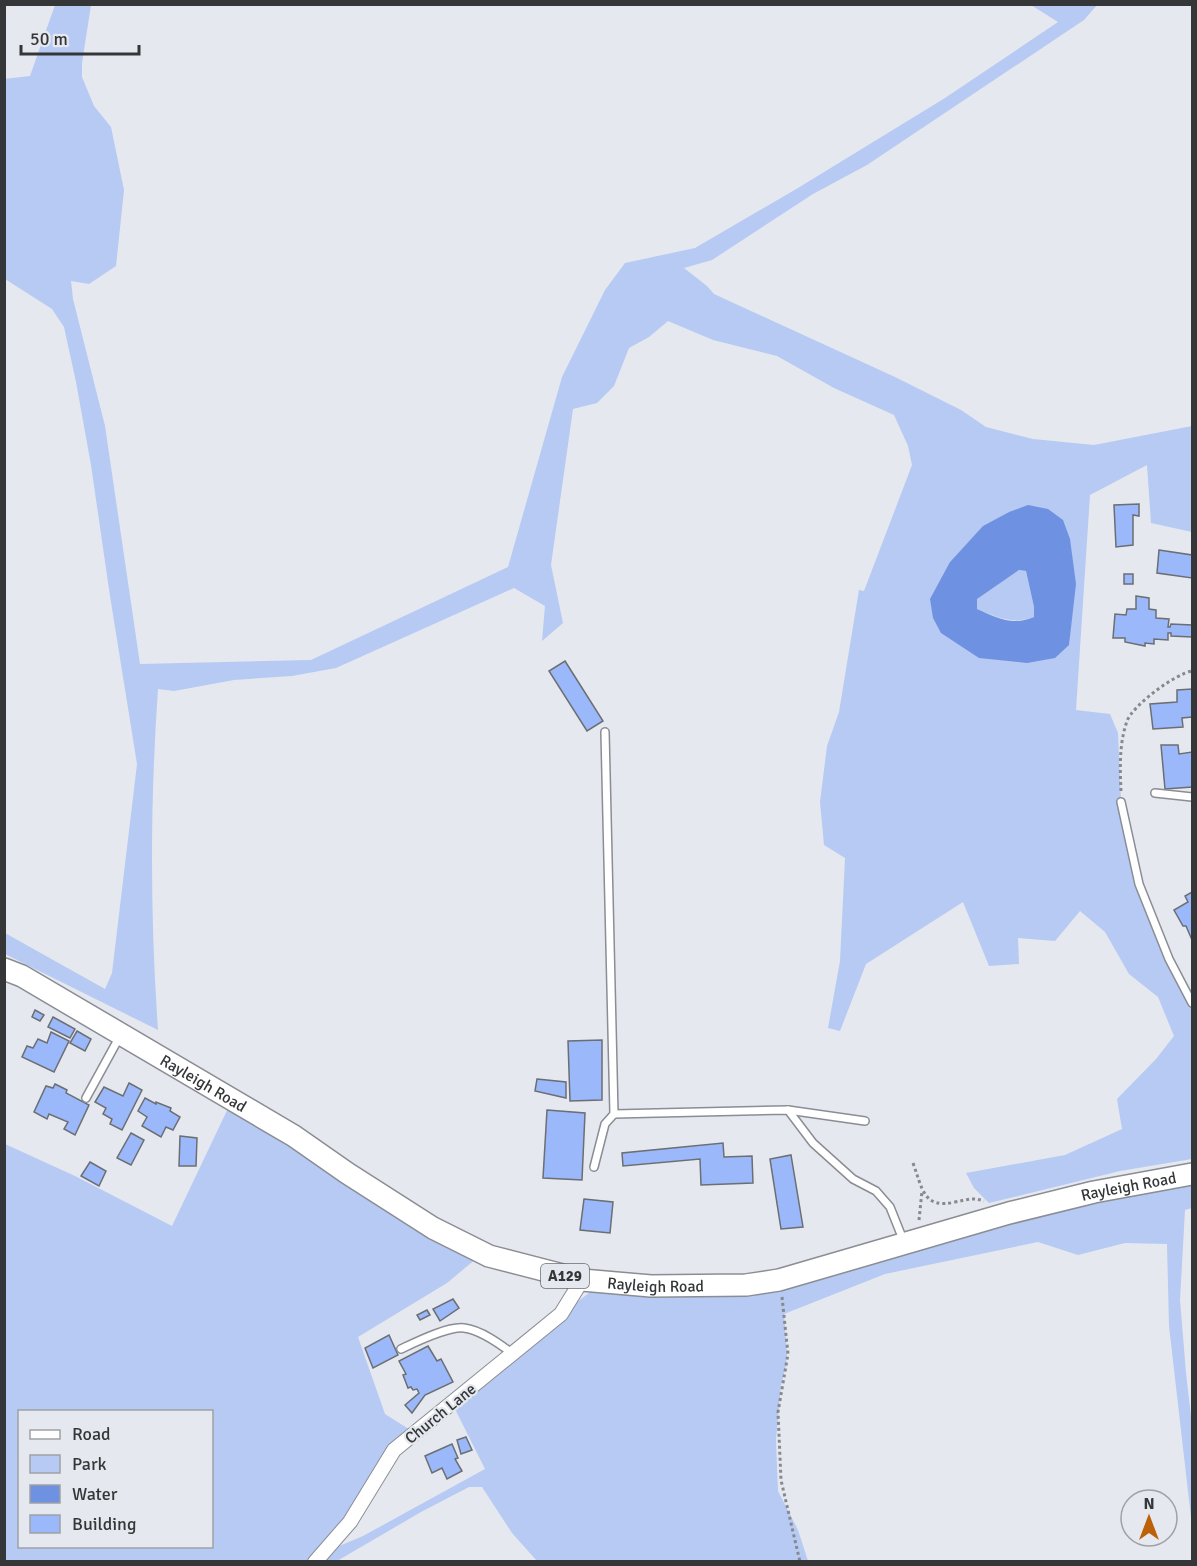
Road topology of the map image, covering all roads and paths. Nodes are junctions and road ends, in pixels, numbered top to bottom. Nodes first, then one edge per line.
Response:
1 (1192, 671) edge
2 (605, 732) dead end
3 (1155, 793) dead end
4 (1192, 797) edge
5 (1121, 802) joint
6 (4, 969) edge
7 (1192, 1003) edge
8 (121, 1034) junction
9 (86, 1098) dead end
10 (788, 1110) junction
11 (614, 1114) junction
12 (865, 1121) dead end
13 (913, 1163) dead end
14 (594, 1167) dead end
15 (1192, 1174) edge
16 (921, 1186) junction
17 (1013, 1212) junction
18 (919, 1223) dead end
19 (904, 1244) junction
20 (582, 1280) junction
21 (779, 1280) junction
22 (401, 1349) dead end
23 (513, 1354) junction
24 (315, 1562) edge
25 (801, 1562) edge

1 - 5 path
2 - 11 lane
3 - 4 lane
5 - 7 lane
6 - 8 main road, Rayleigh Road / A129
8 - 9 lane
8 - 20 main road, Rayleigh Road / A129
10 - 11 lane
10 - 12 lane
10 - 19 lane
11 - 14 lane
13 - 16 path
15 - 17 main road, Rayleigh Road / A129
16 - 17 path
16 - 18 path
17 - 19 main road, Rayleigh Road / A129
19 - 21 main road, Rayleigh Road / A129
20 - 21 main road, Rayleigh Road / A129
20 - 23 street, Church Lane
21 - 25 path
22 - 23 lane
23 - 24 street, Church Lane

